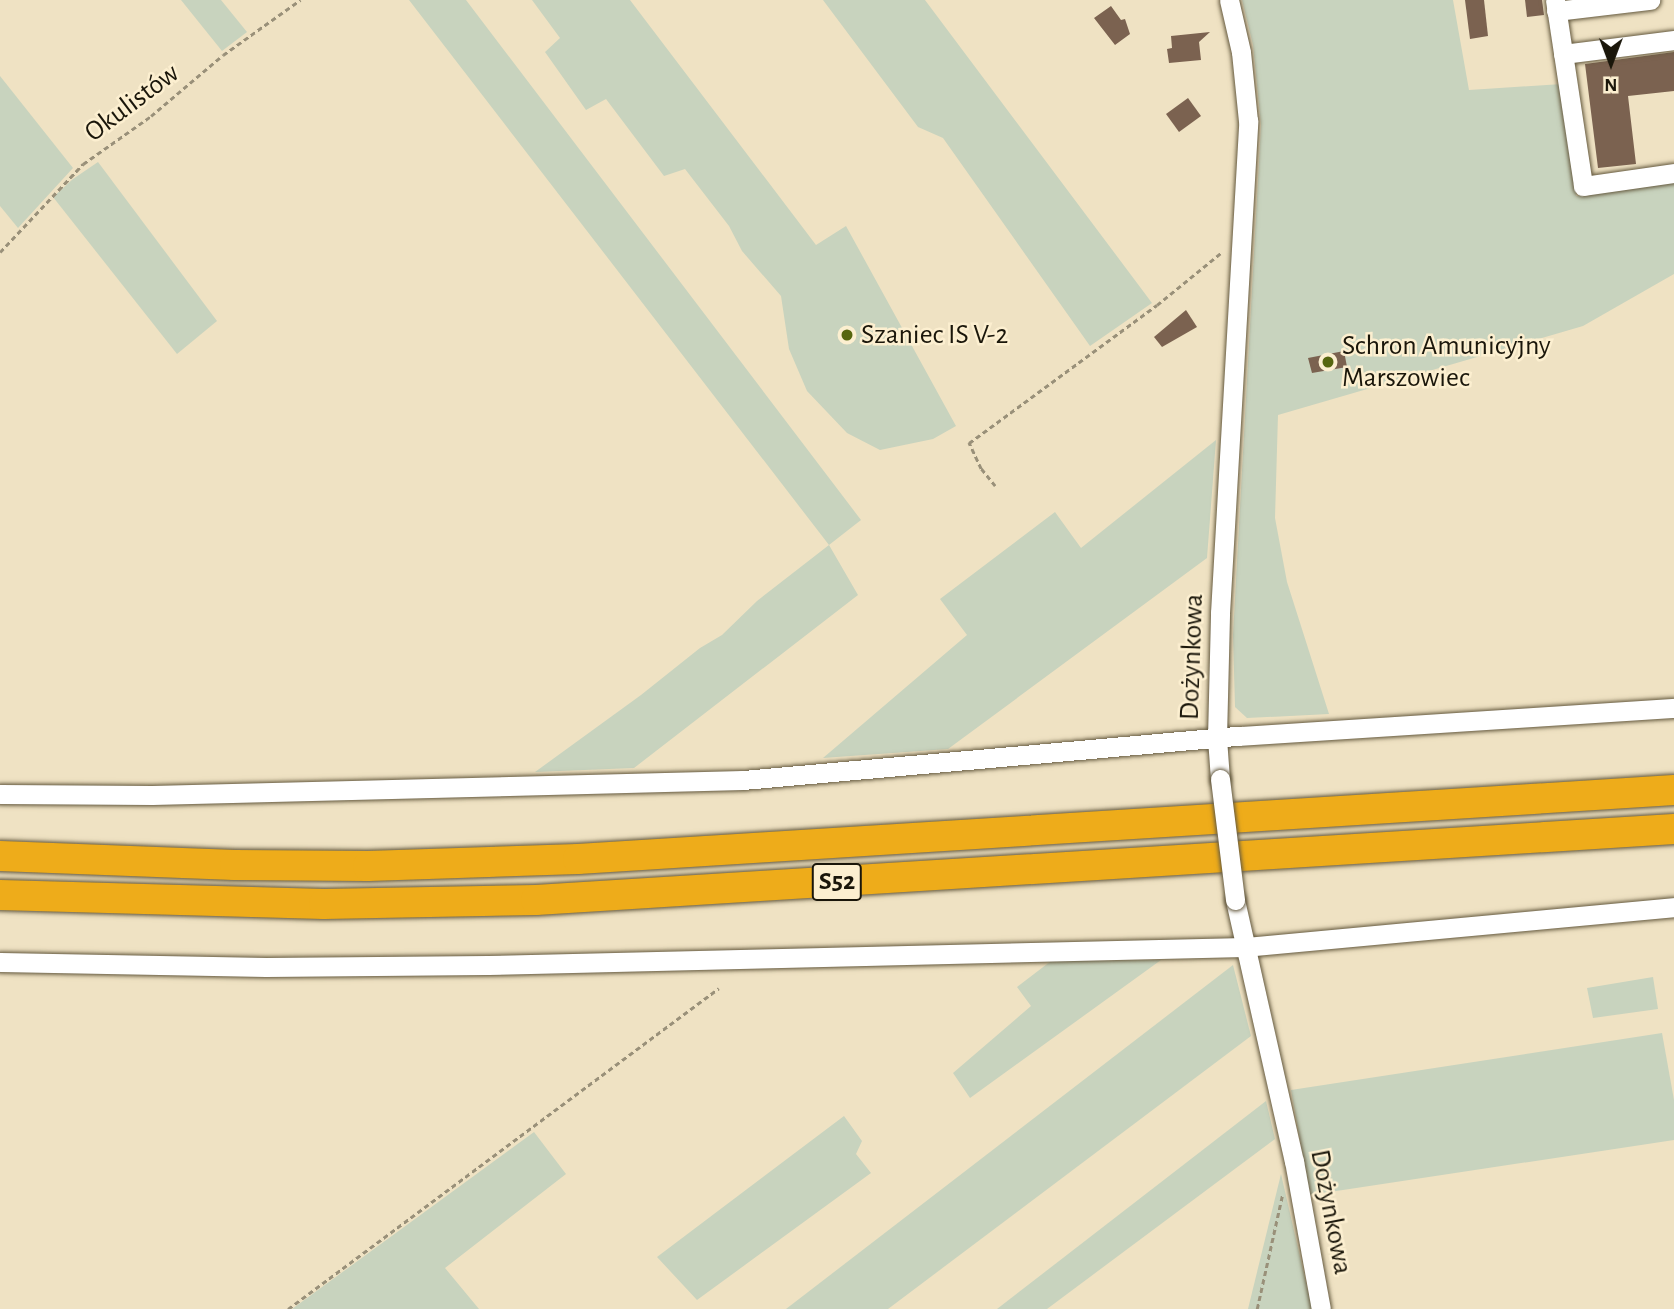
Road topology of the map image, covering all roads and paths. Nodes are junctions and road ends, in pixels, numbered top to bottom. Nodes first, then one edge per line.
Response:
1 (300, 0) edge
2 (1229, 0) edge
3 (1650, 0) edge
4 (1556, 5) edge
5 (1674, 40) edge
6 (1563, 54) junction
7 (1674, 173) edge
8 (1243, 233) junction
9 (0, 251) edge
10 (995, 486) dead end
11 (1674, 708) edge
12 (1217, 738) junction
13 (1674, 790) edge
14 (0, 794) edge
15 (1674, 829) edge
16 (0, 856) edge
17 (0, 895) edge
18 (1674, 907) edge
19 (1245, 947) junction
20 (0, 962) edge
21 (719, 988) dead end
22 (1294, 1161) junction
23 (288, 1309) edge
24 (1256, 1309) edge
25 (1321, 1309) edge

1 - 9 path, Okulistów
2 - 8 street, Dożynkowa
3 - 4 street
4 - 6 street
5 - 6 street
6 - 7 street
8 - 10 path
8 - 12 street, Dożynkowa
11 - 12 street
12 - 14 street
12 - 19 street, Dożynkowa, bridge
13 - 16 highway, S52
15 - 17 highway, S52
18 - 19 street
19 - 20 street
19 - 22 street, Dożynkowa
21 - 23 path
22 - 24 path
22 - 25 street, Dożynkowa

